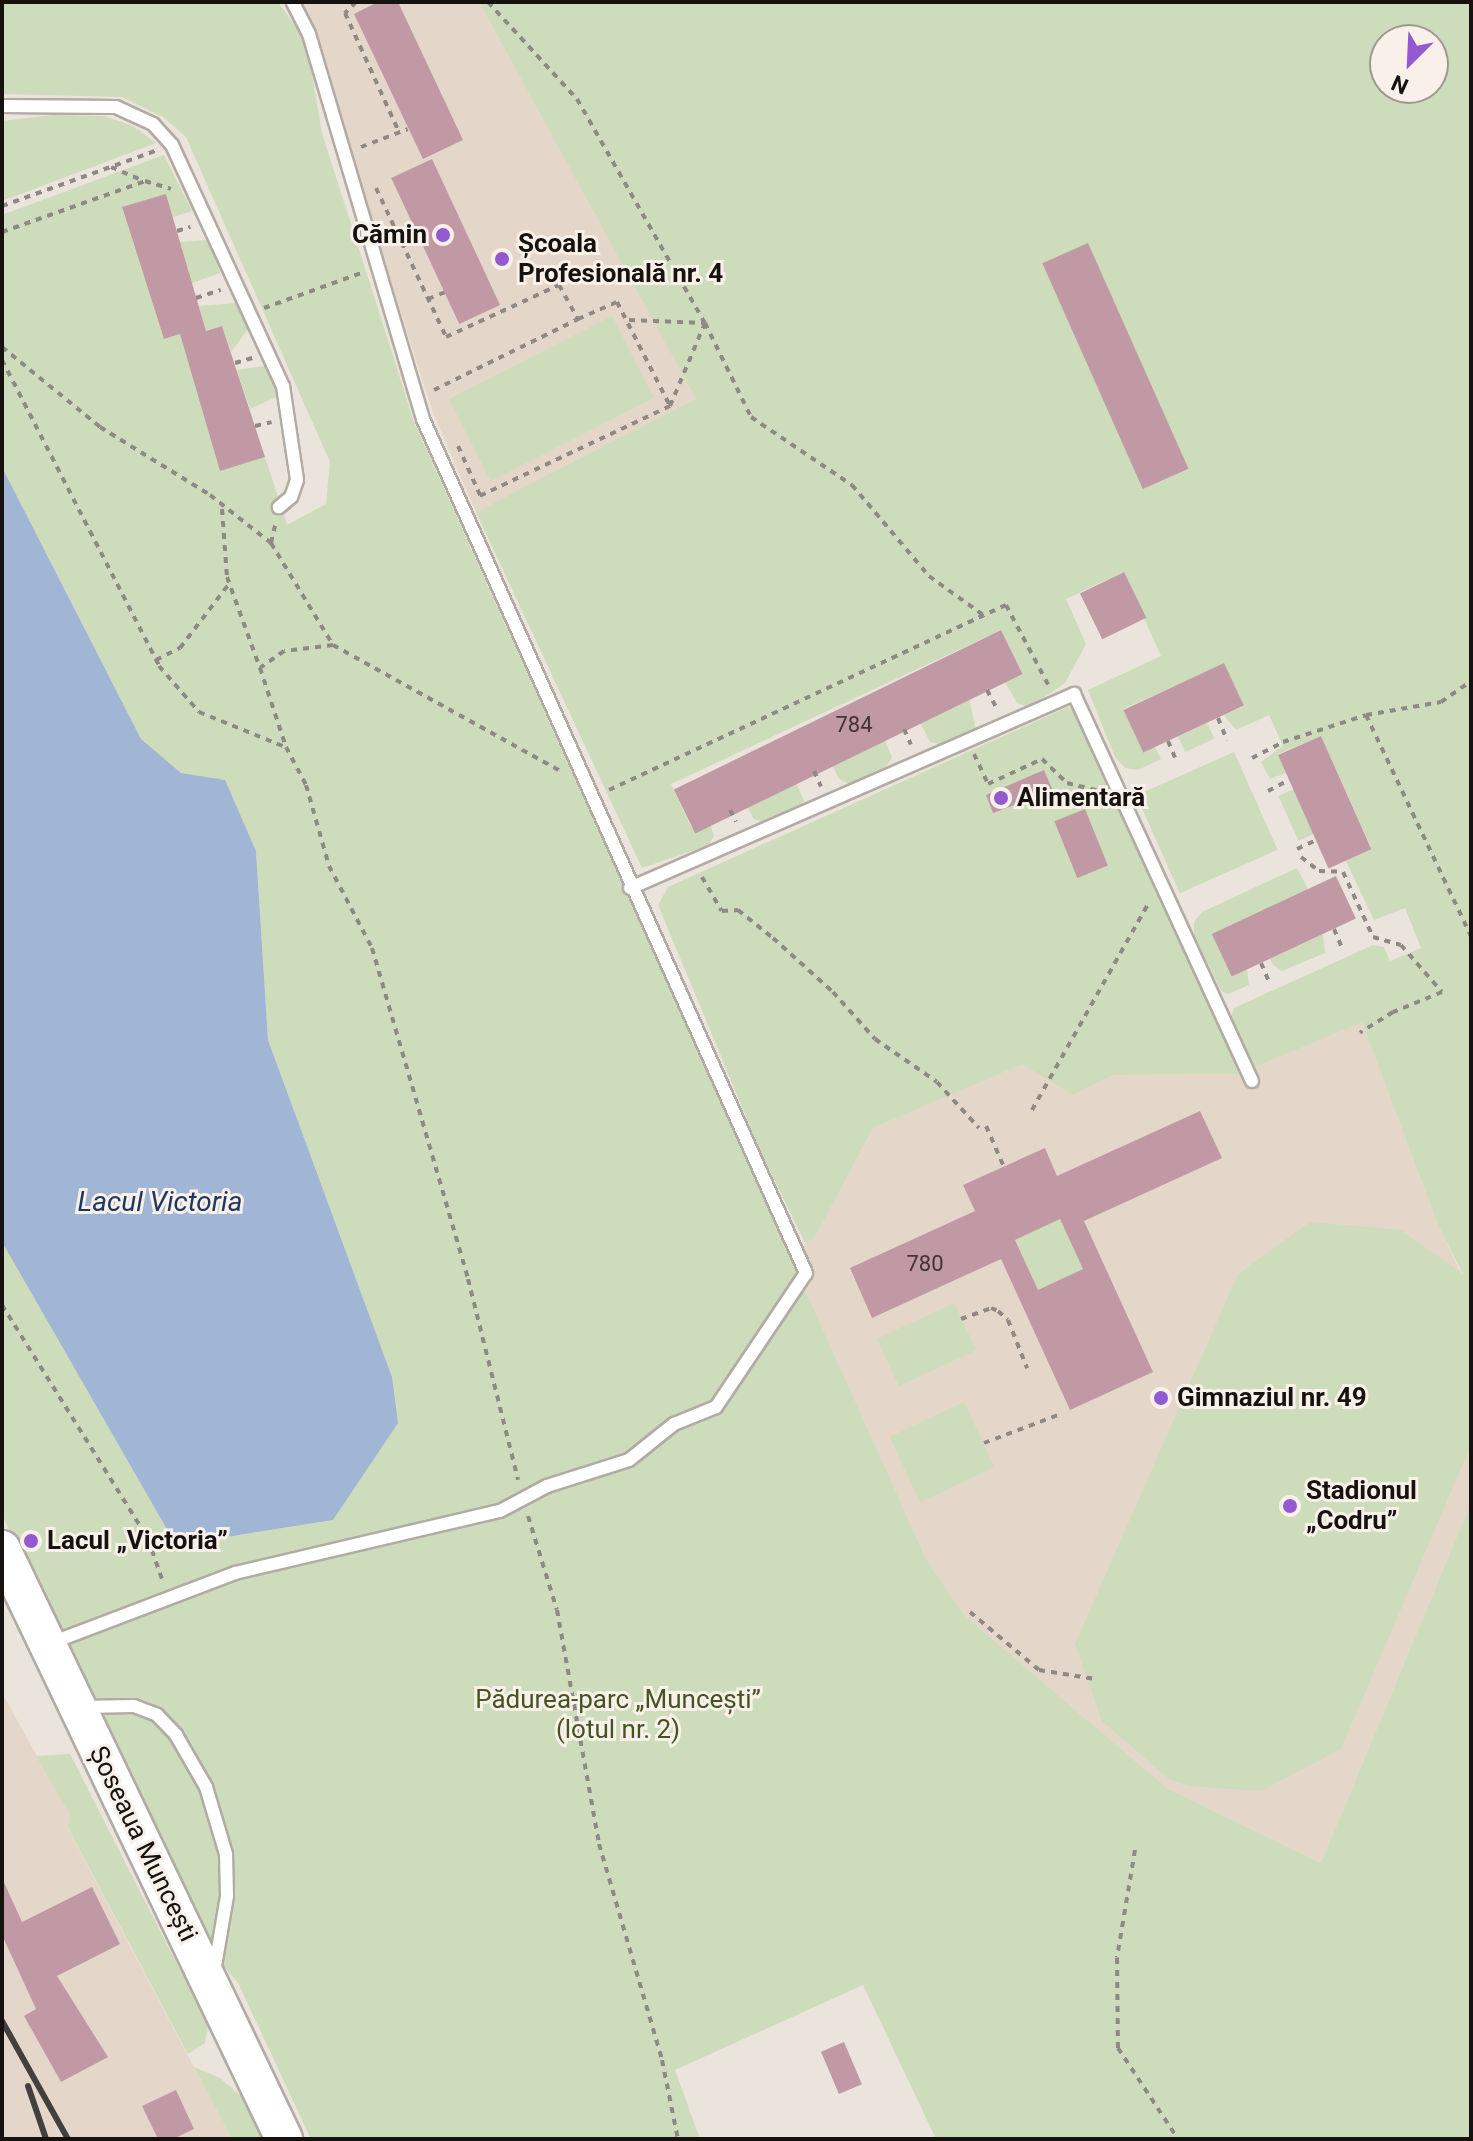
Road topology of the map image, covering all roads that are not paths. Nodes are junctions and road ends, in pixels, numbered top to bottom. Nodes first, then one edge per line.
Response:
1 (293, 2) edge
2 (2, 106) edge
3 (279, 507) dead end
4 (630, 888) junction
5 (1252, 1081) dead end
6 (2, 1549) edge
7 (48, 1645) junction
8 (77, 1707) junction
9 (212, 1987) junction
10 (284, 2139) edge

1 - 4 lane
2 - 3 lane
4 - 5 lane
4 - 7 lane
6 - 7 main road, Șoseaua Muncești
7 - 8 main road, Șoseaua Muncești
8 - 9 main road, Șoseaua Muncești
8 - 9 lane
9 - 10 main road, Șoseaua Muncești

